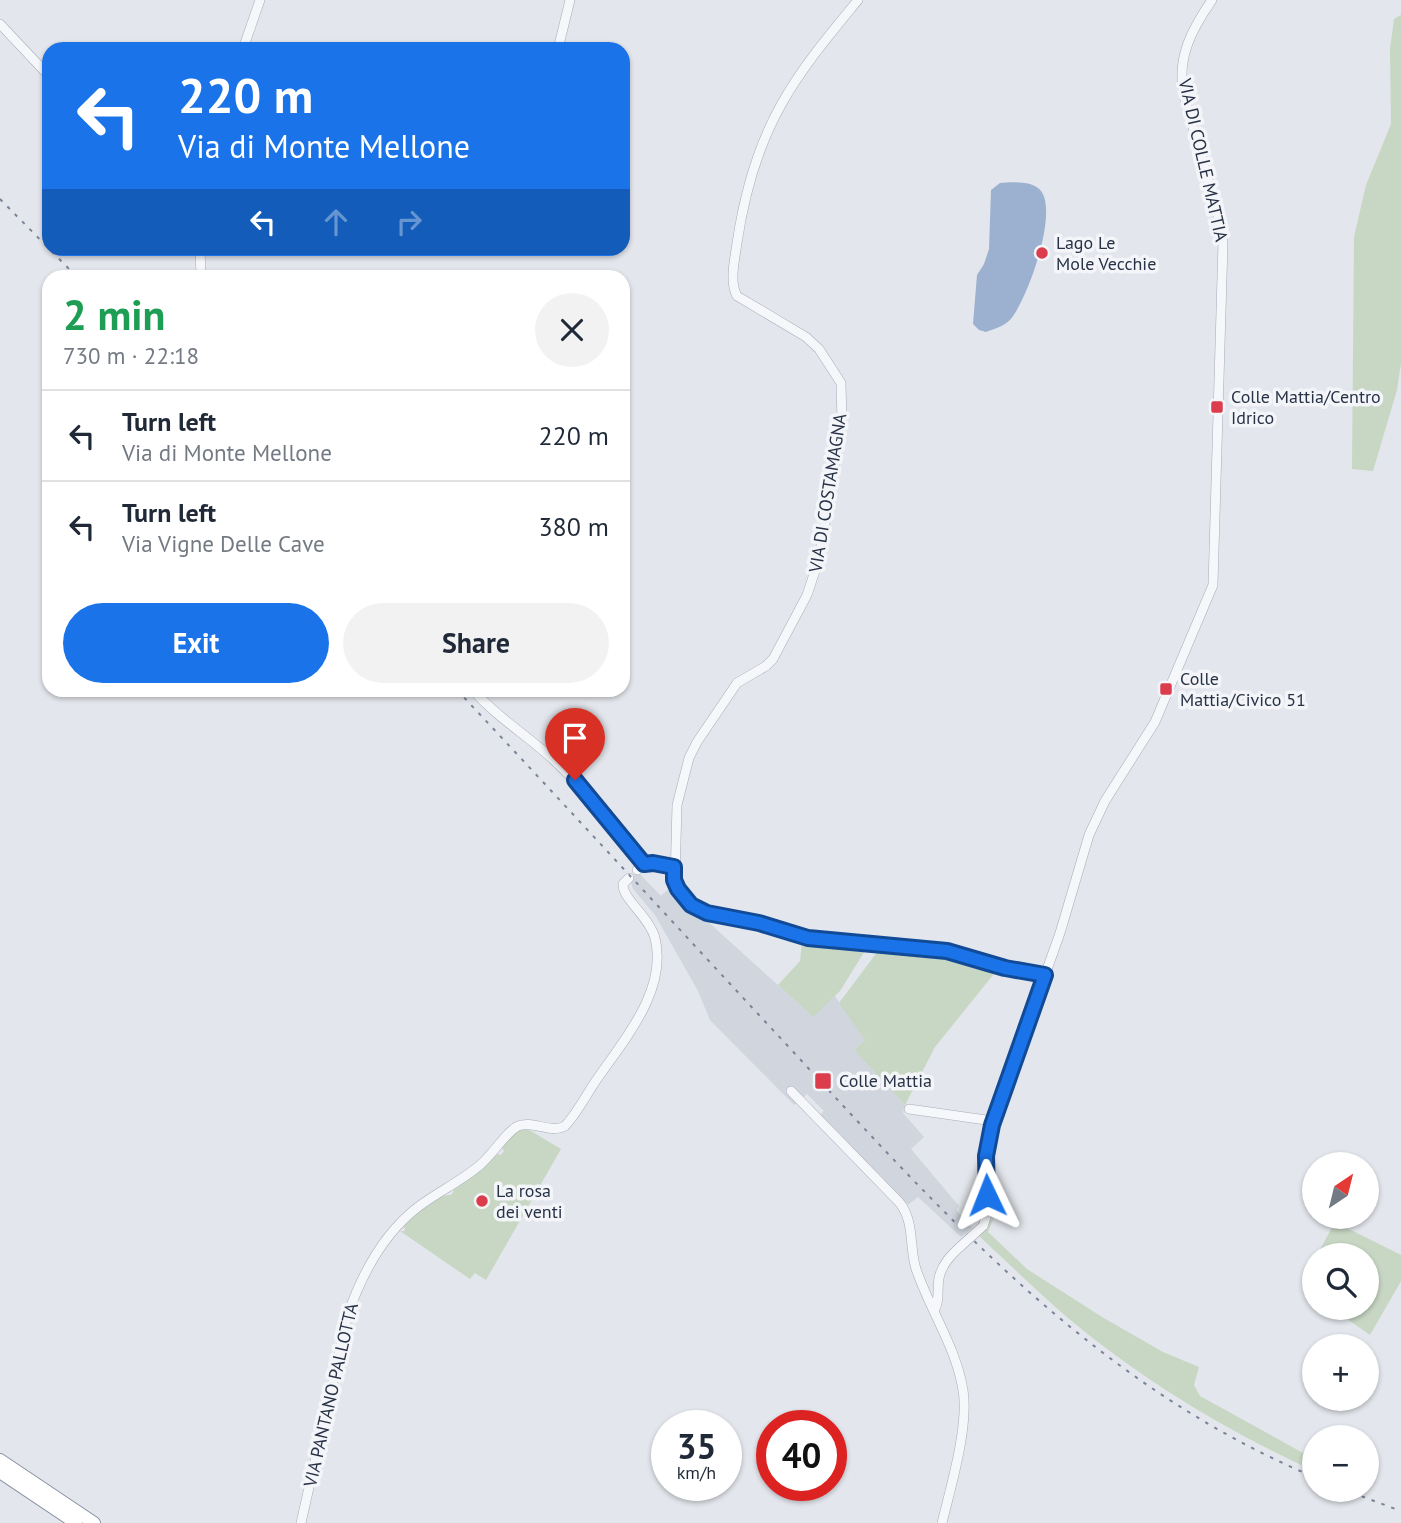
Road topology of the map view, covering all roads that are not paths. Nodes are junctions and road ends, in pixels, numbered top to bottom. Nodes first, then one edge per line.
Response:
1 (260, 0) edge
2 (570, 0) edge
3 (858, 0) edge
4 (1212, 0) edge
5 (0, 24) edge
6 (245, 42) edge
7 (560, 42) edge
8 (42, 69) edge
9 (479, 697) edge
10 (674, 867) junction
11 (629, 878) dead end
12 (1045, 975) junction
13 (791, 1091) dead end
14 (909, 1109) dead end
15 (993, 1121) junction
16 (934, 1311) junction
17 (0, 1460) edge
18 (0, 1472) edge
19 (76, 1523) edge
20 (94, 1523) edge
21 (301, 1523) edge
22 (942, 1523) edge

1 - 6 street
2 - 7 street
3 - 10 street, VIA DI COSTAMAGNA
4 - 12 street, VIA DI COLLE MATTIA
5 - 8 street
9 - 10 street
10 - 12 street
11 - 21 street, VIA PANTANO PALLOTTA
12 - 15 street, VIA DI COLLE MATTIA
13 - 16 street
14 - 15 street
15 - 16 street, VIA DI COLLE MATTIA, bridge
16 - 22 street
17 - 20 highway
18 - 19 highway

